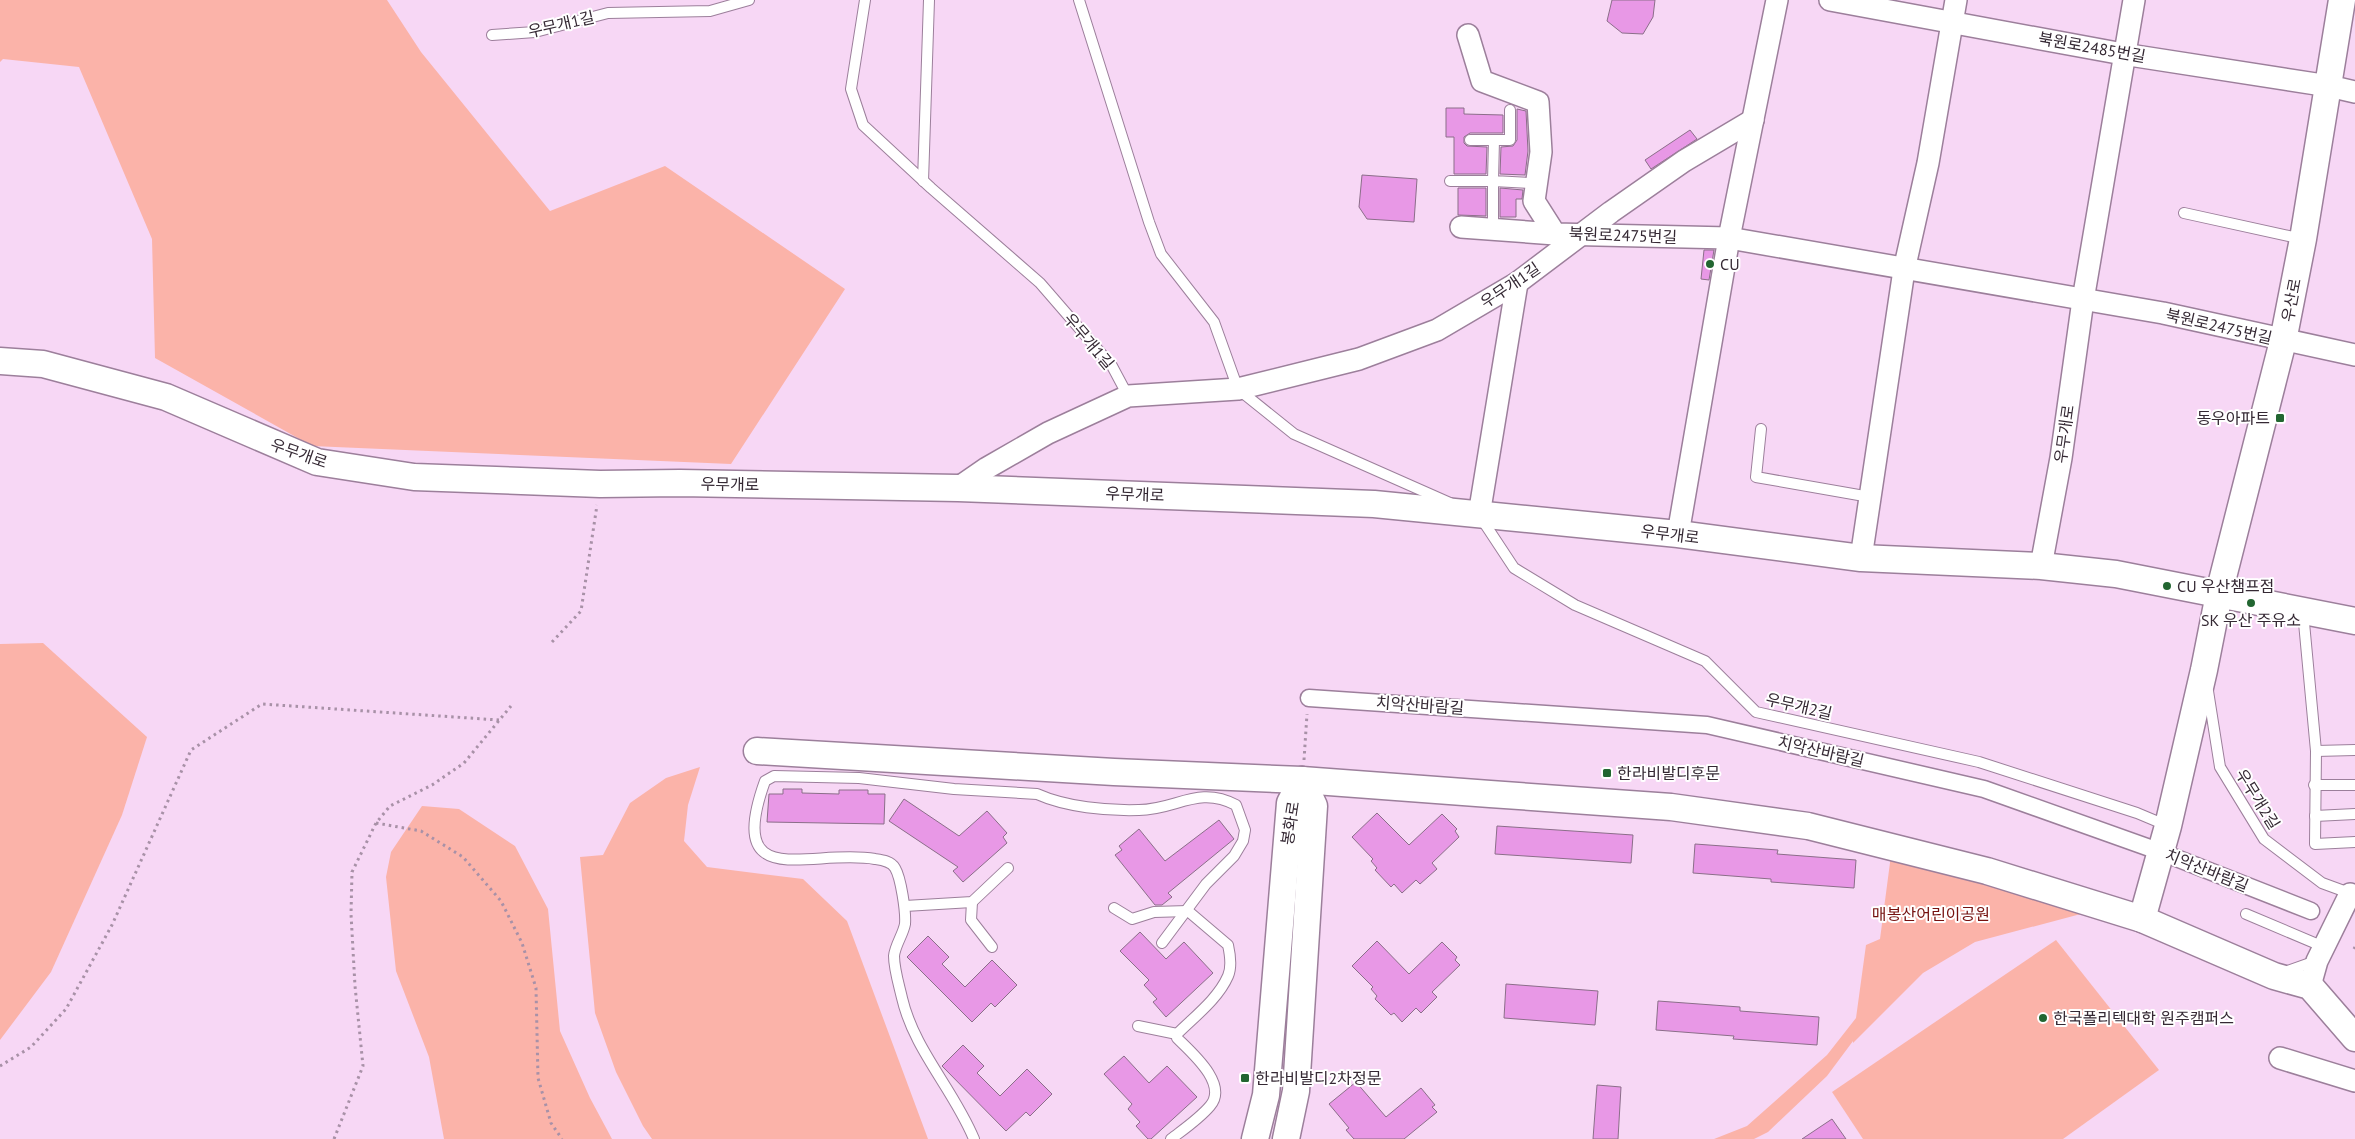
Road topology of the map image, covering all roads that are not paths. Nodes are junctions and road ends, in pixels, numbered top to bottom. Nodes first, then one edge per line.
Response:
1 (749, 0) edge
2 (865, 0) edge
3 (929, 0) edge
4 (1080, 0) edge
5 (1777, 0) edge
6 (1830, 0) edge
7 (1956, 0) edge
8 (2134, 0) edge
9 (2342, 0) edge
10 (1863, 3) edge
11 (1952, 22) junction
12 (492, 35) dead end
13 (1468, 35) dead end
14 (2124, 54) junction
15 (2329, 86) junction
16 (2355, 92) edge
17 (1510, 110) dead end
18 (1753, 120) junction
19 (1470, 140) dead end
20 (1494, 140) junction
21 (923, 181) junction
22 (1450, 181) dead end
23 (1493, 181) junction
24 (1529, 183) dead end
25 (2184, 213) dead end
26 (1461, 227) dead end
27 (1493, 228) junction
28 (1554, 234) junction
29 (1581, 234) junction
30 (1729, 238) junction
31 (2303, 239) junction
32 (1904, 270) junction
33 (1517, 282) junction
34 (2083, 300) junction
35 (2283, 341) junction
36 (2355, 354) edge
37 (0, 360) edge
38 (1238, 389) junction
39 (1128, 396) junction
40 (1761, 429) dead end
41 (958, 488) junction
42 (1870, 497) junction
43 (1479, 515) junction
44 (1678, 534) junction
45 (1861, 558) junction
46 (2041, 566) junction
47 (2219, 595) junction
48 (2303, 611) junction
49 (2355, 621) edge
50 (2204, 670) junction
51 (1309, 698) road end
52 (2355, 750) edge
53 (757, 751) dead end
54 (2316, 751) junction
55 (1302, 780) junction
56 (2314, 785) junction
57 (2355, 785) edge
58 (2355, 814) edge
59 (2315, 816) junction
60 (2168, 826) junction
61 (2355, 842) edge
62 (2161, 852) junction
63 (1008, 868) dead end
64 (2353, 894) edge
65 (972, 902) junction
66 (905, 906) junction
67 (1114, 908) dead end
68 (1188, 911) junction
69 (2310, 911) dead end
70 (2246, 914) dead end
71 (2142, 920) junction
72 (1162, 943) dead end
73 (992, 947) dead end
74 (2321, 954) junction
75 (2274, 976) junction
76 (2310, 986) junction
77 (1138, 1026) dead end
78 (1177, 1034) junction
79 (2355, 1038) edge
80 (2280, 1058) dead end
81 (2355, 1080) edge
82 (974, 1139) edge
83 (1171, 1139) edge
84 (1255, 1139) edge
85 (1286, 1139) edge

1 - 12 lane, 우무개1길
2 - 21 lane, 우무개1길
3 - 21 lane
4 - 38 lane
5 - 18 street
6 - 10 street, 북원로2485번길
7 - 11 street
8 - 14 street
9 - 15 street, 우산로
10 - 11 street, 북원로2485번길
11 - 14 street, 북원로2485번길
11 - 32 street
13 - 28 street, 북원로2475번길
14 - 15 street, 북원로2485번길
14 - 34 street
15 - 16 street, 북원로2485번길
15 - 31 street, 우산로
17 - 20 lane
18 - 29 street, 우무개1길
18 - 30 street
19 - 20 lane
20 - 23 lane
21 - 39 lane, 우무개1길
22 - 23 lane
23 - 24 lane
23 - 27 lane
25 - 31 lane
26 - 27 street
27 - 28 street
28 - 29 street, 북원로2475번길
29 - 30 street, 북원로2475번길
29 - 33 street, 우무개1길
30 - 32 street, 북원로2475번길
30 - 44 street
31 - 35 street, 우산로
32 - 34 street, 북원로2475번길
32 - 42 street
33 - 38 street, 우무개1길
33 - 43 street
34 - 35 street, 북원로2475번길
34 - 46 street, 우무개로
35 - 36 street, 북원로2475번길
35 - 47 street, 우산로
37 - 41 street, 우무개로
38 - 39 street, 우무개1길
38 - 43 lane
39 - 41 street
40 - 42 lane
41 - 43 street, 우무개로
42 - 45 street
43 - 44 street, 우무개로
43 - 60 lane, 우무개2길
44 - 45 street, 우무개로
45 - 46 street, 우무개로
46 - 47 street, 우무개로
47 - 48 street, 우무개로
47 - 50 street
48 - 49 street, 우무개로
48 - 54 lane
50 - 60 street
50 - 64 lane, 우무개2길
51 - 62 street, 치악산바람길
52 - 54 lane
53 - 55 street
54 - 56 lane
55 - 71 street
55 - 84 street, 봉화로
55 - 85 street, 봉화로
56 - 57 lane
56 - 59 lane
58 - 59 lane
59 - 61 lane
60 - 62 street
62 - 69 street, 치악산바람길
62 - 71 street
63 - 65 lane
64 - 74 street
65 - 66 lane
65 - 73 lane
66 - 68 lane
66 - 82 lane
67 - 68 lane
68 - 72 lane
68 - 78 lane
70 - 74 lane
71 - 75 street
74 - 75 lane
74 - 76 street
75 - 76 street
76 - 79 street
77 - 78 lane
78 - 83 lane
80 - 81 street

